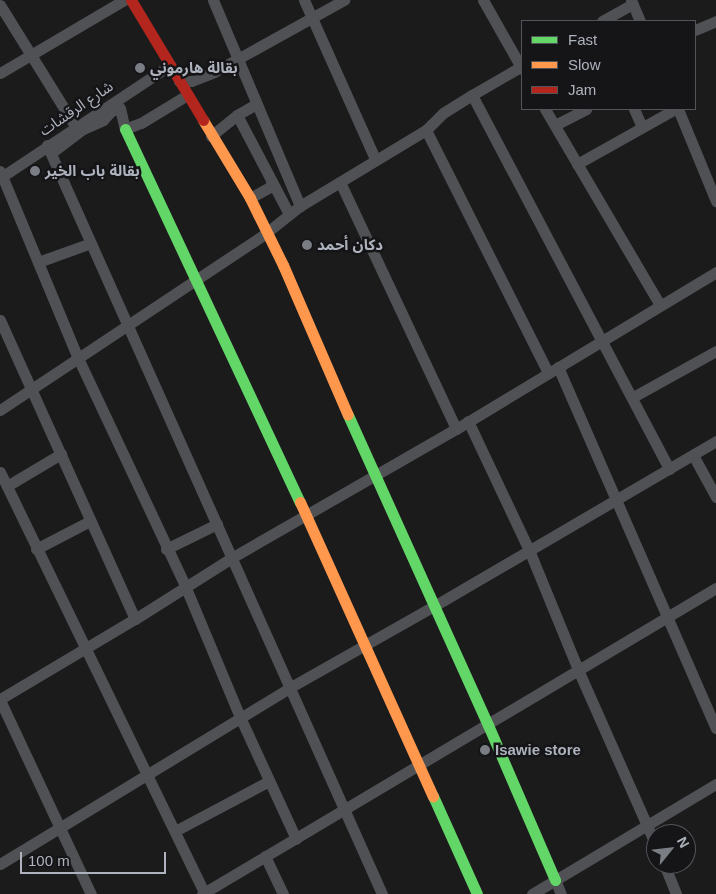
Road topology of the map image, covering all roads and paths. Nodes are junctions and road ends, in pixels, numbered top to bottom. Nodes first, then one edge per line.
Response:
1 (124, 0) edge
2 (131, 0) edge
3 (213, 0) edge
4 (304, 0) edge
5 (344, 0) edge
6 (483, 0) edge
7 (632, 2) edge
8 (0, 5) edge
9 (310, 18) junction
10 (604, 20) edge
11 (640, 20) edge
12 (716, 20) edge
13 (696, 30) edge
14 (31, 54) junction
15 (238, 58) junction
16 (170, 66) junction
17 (521, 66) edge
18 (521, 69) edge
19 (0, 73) edge
20 (180, 81) junction
21 (472, 94) junction
22 (187, 95) junction
23 (256, 104) junction
24 (546, 110) edge
25 (584, 110) edge
26 (634, 110) edge
27 (675, 110) edge
28 (677, 110) edge
29 (237, 115) junction
30 (555, 124) junction
31 (75, 126) junction
32 (642, 128) junction
33 (124, 129) junction
34 (426, 130) junction
35 (211, 136) junction
36 (49, 149) junction
37 (375, 159) junction
38 (577, 164) junction
39 (1, 175) edge
40 (340, 182) junction
41 (271, 183) junction
42 (250, 198) junction
43 (716, 201) edge
44 (300, 206) junction
45 (289, 214) junction
46 (266, 233) junction
47 (91, 243) junction
48 (38, 262) junction
49 (716, 272) edge
50 (196, 278) junction
51 (660, 305) junction
52 (0, 320) edge
53 (127, 325) junction
54 (601, 341) junction
55 (716, 351) edge
56 (78, 358) junction
57 (553, 370) junction
58 (31, 389) junction
59 (633, 397) junction
60 (0, 410) edge
61 (468, 422) junction
62 (456, 429) junction
63 (716, 441) edge
64 (61, 454) junction
65 (693, 455) junction
66 (669, 469) junction
67 (0, 472) edge
68 (374, 477) junction
69 (7, 486) junction
70 (716, 497) edge
71 (617, 499) junction
72 (306, 516) junction
73 (90, 521) junction
74 (217, 524) junction
75 (166, 549) junction
76 (36, 550) junction
77 (529, 550) junction
78 (233, 557) junction
79 (186, 588) junction
80 (716, 588) edge
81 (434, 606) junction
82 (135, 619) junction
83 (668, 619) junction
84 (366, 645) junction
85 (85, 648) junction
86 (579, 672) junction
87 (290, 688) junction
88 (0, 699) edge
89 (240, 717) junction
90 (488, 725) junction
91 (716, 728) edge
92 (420, 766) junction
93 (147, 773) junction
94 (269, 781) junction
95 (716, 784) edge
96 (345, 810) junction
97 (647, 824) edge
98 (649, 824) edge
99 (60, 826) junction
100 (646, 826) edge
101 (175, 831) junction
102 (296, 839) junction
103 (265, 856) junction
104 (0, 864) edge
105 (668, 874) edge
106 (555, 880) junction
107 (204, 893) edge
108 (91, 894) edge
109 (283, 894) edge
110 (382, 894) edge
111 (477, 894) edge
112 (532, 894) edge
113 (561, 894) edge
114 (676, 894) edge

1 - 14 street
2 - 16 street
3 - 15 street
4 - 9 street
5 - 9 street
6 - 17 street
7 - 10 street
7 - 11 street
8 - 14 street
9 - 15 street
9 - 37 street
12 - 13 street
14 - 19 street
14 - 31 street
15 - 20 street
15 - 23 street
16 - 20 street
16 - 31 street, شارع الرقشات
18 - 21 street
20 - 22 street
21 - 34 street
21 - 54 street
22 - 33 street
22 - 35 street
23 - 29 street
23 - 44 street
24 - 30 street
25 - 30 street
26 - 32 street
27 - 32 street
28 - 43 street
29 - 35 street
29 - 41 street
30 - 38 street
31 - 36 street, شارع الرقشات
32 - 38 street
33 - 36 street
33 - 50 street
34 - 37 street
34 - 57 street
35 - 42 street
36 - 39 street, شارع الرقشات
36 - 47 street
37 - 40 street
38 - 51 street
39 - 48 street
40 - 44 street
40 - 62 street
41 - 42 street
41 - 45 street
42 - 46 street
44 - 45 street
45 - 46 street
46 - 50 street
46 - 68 street
47 - 48 street
47 - 53 street
48 - 56 street
49 - 51 street
50 - 53 street
50 - 72 street
51 - 54 street
52 - 58 street
53 - 56 street
53 - 74 street
54 - 57 street
54 - 59 street
55 - 59 street
56 - 58 street
56 - 75 street
57 - 61 street
57 - 71 street
58 - 60 street
58 - 64 street
59 - 66 street
61 - 62 street
61 - 77 street
62 - 68 street
63 - 65 street
64 - 69 street
64 - 73 street
65 - 66 street
65 - 70 street
66 - 71 street
67 - 69 street
68 - 72 street
68 - 81 street
69 - 76 street
71 - 77 street
71 - 83 street
72 - 78 street
72 - 84 street
73 - 76 street
73 - 82 street
74 - 75 street
74 - 78 street
75 - 79 street
76 - 85 street
77 - 81 street
77 - 86 street
78 - 79 street
78 - 87 street
79 - 82 street
79 - 89 street
80 - 83 street
81 - 84 street
81 - 90 street
82 - 85 street
83 - 86 street
83 - 91 street
84 - 87 street
84 - 92 street
85 - 88 street
85 - 93 street
86 - 90 street
86 - 97 street
87 - 89 street
87 - 96 street
88 - 99 street
89 - 93 street
89 - 94 street
90 - 92 street
90 - 106 street
92 - 96 street
92 - 111 street
93 - 99 street
93 - 101 street
94 - 101 street
94 - 102 street
95 - 98 street
96 - 102 street
96 - 110 street
99 - 104 street
99 - 108 street
100 - 106 street
101 - 107 street
102 - 103 street
103 - 107 street
103 - 109 street
105 - 114 street
106 - 112 street
106 - 113 street

